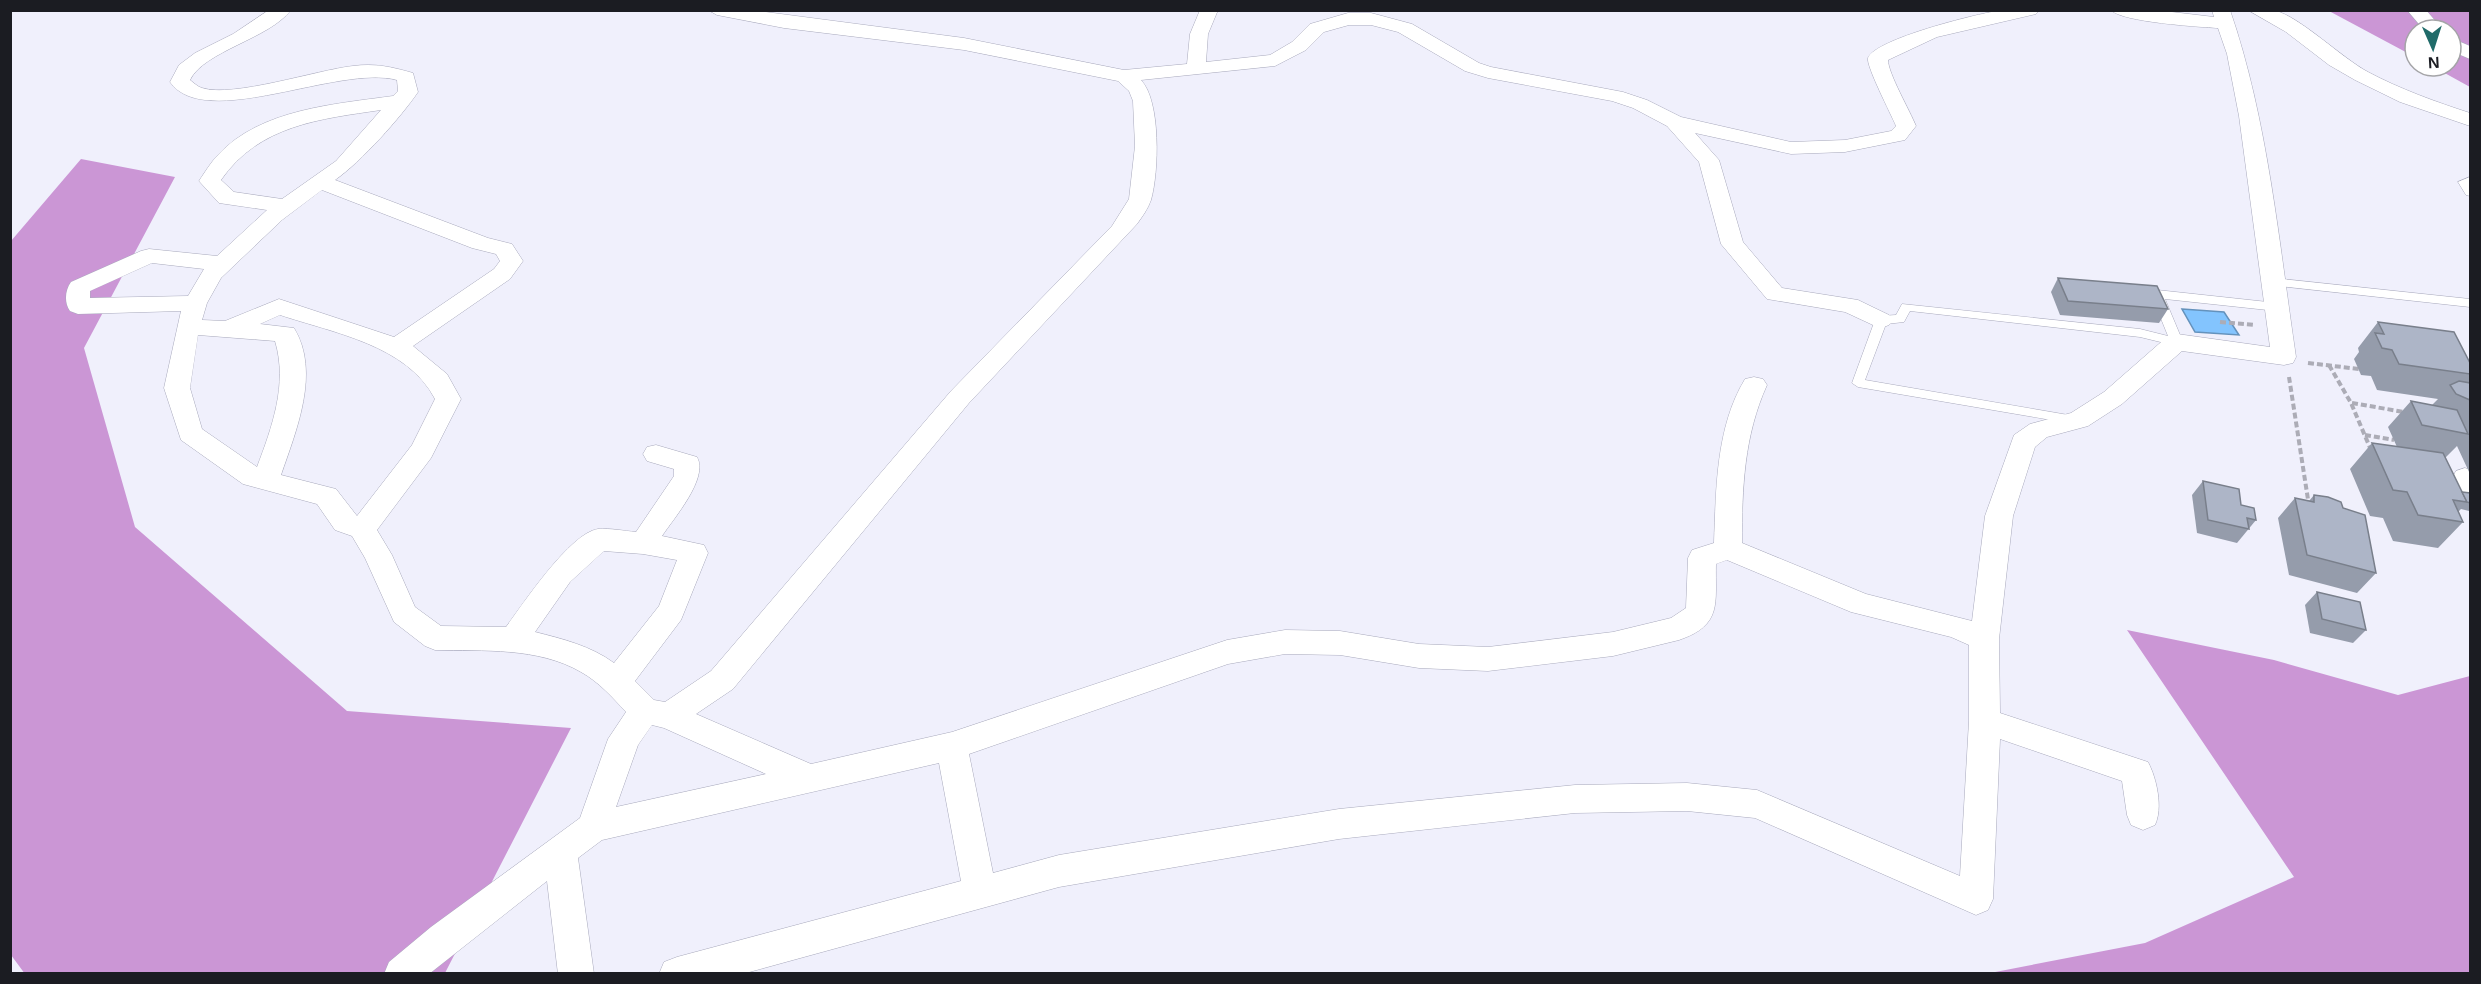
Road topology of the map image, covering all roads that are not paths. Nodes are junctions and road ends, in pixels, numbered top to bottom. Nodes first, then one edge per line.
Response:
1 (282, 10) edge
2 (717, 10) edge
3 (1209, 10) edge
4 (2030, 10) edge
5 (2120, 10) edge
6 (2257, 10) edge
7 (2222, 17) edge
8 (1196, 67) junction
9 (1124, 76) junction
10 (402, 101) junction
11 (2470, 120) edge
12 (1674, 122) junction
13 (2470, 180) edge
14 (320, 182) junction
15 (2470, 193) edge
16 (287, 206) junction
17 (223, 264) junction
18 (2273, 282) junction
19 (2470, 303) edge
20 (2277, 307) junction
21 (192, 315) junction
22 (1881, 320) junction
23 (228, 329) junction
24 (2177, 342) junction
25 (397, 346) junction
26 (1754, 385) dead end
27 (2079, 420) junction
28 (656, 454) dead end
29 (266, 481) junction
30 (362, 530) junction
31 (643, 543) junction
32 (1728, 549) junction
33 (514, 639) junction
34 (1984, 639) junction
35 (618, 682) junction
36 (657, 713) junction
37 (1985, 722) junction
38 (952, 746) junction
39 (810, 778) junction
40 (2143, 815) dead end
41 (593, 827) junction
42 (560, 850) junction
43 (980, 893) junction
44 (402, 974) edge
45 (576, 974) edge
46 (677, 974) edge

1 - 10 street
2 - 9 street
3 - 8 street
4 - 12 street
5 - 7 street
6 - 11 street
7 - 18 street
8 - 9 street
8 - 12 street
9 - 36 street
10 - 14 street
10 - 16 street
12 - 22 street
13 - 15 lane
14 - 16 street
14 - 25 street
16 - 17 street
17 - 21 street
17 - 21 street
18 - 19 lane
18 - 20 street
20 - 24 street
20 - 24 lane
21 - 23 street
21 - 29 street
22 - 24 lane
22 - 27 lane
23 - 25 street
23 - 29 street
24 - 27 street
25 - 30 street
26 - 32 street
27 - 34 street
28 - 31 street
29 - 30 street
30 - 33 street
31 - 33 street
31 - 35 street
32 - 34 street
32 - 38 street
33 - 35 street
34 - 37 street
35 - 36 street
36 - 39 street
36 - 41 street
37 - 40 street
37 - 43 street
38 - 39 street
38 - 43 street
39 - 41 street
41 - 42 street
42 - 44 street
42 - 45 street
43 - 46 street

